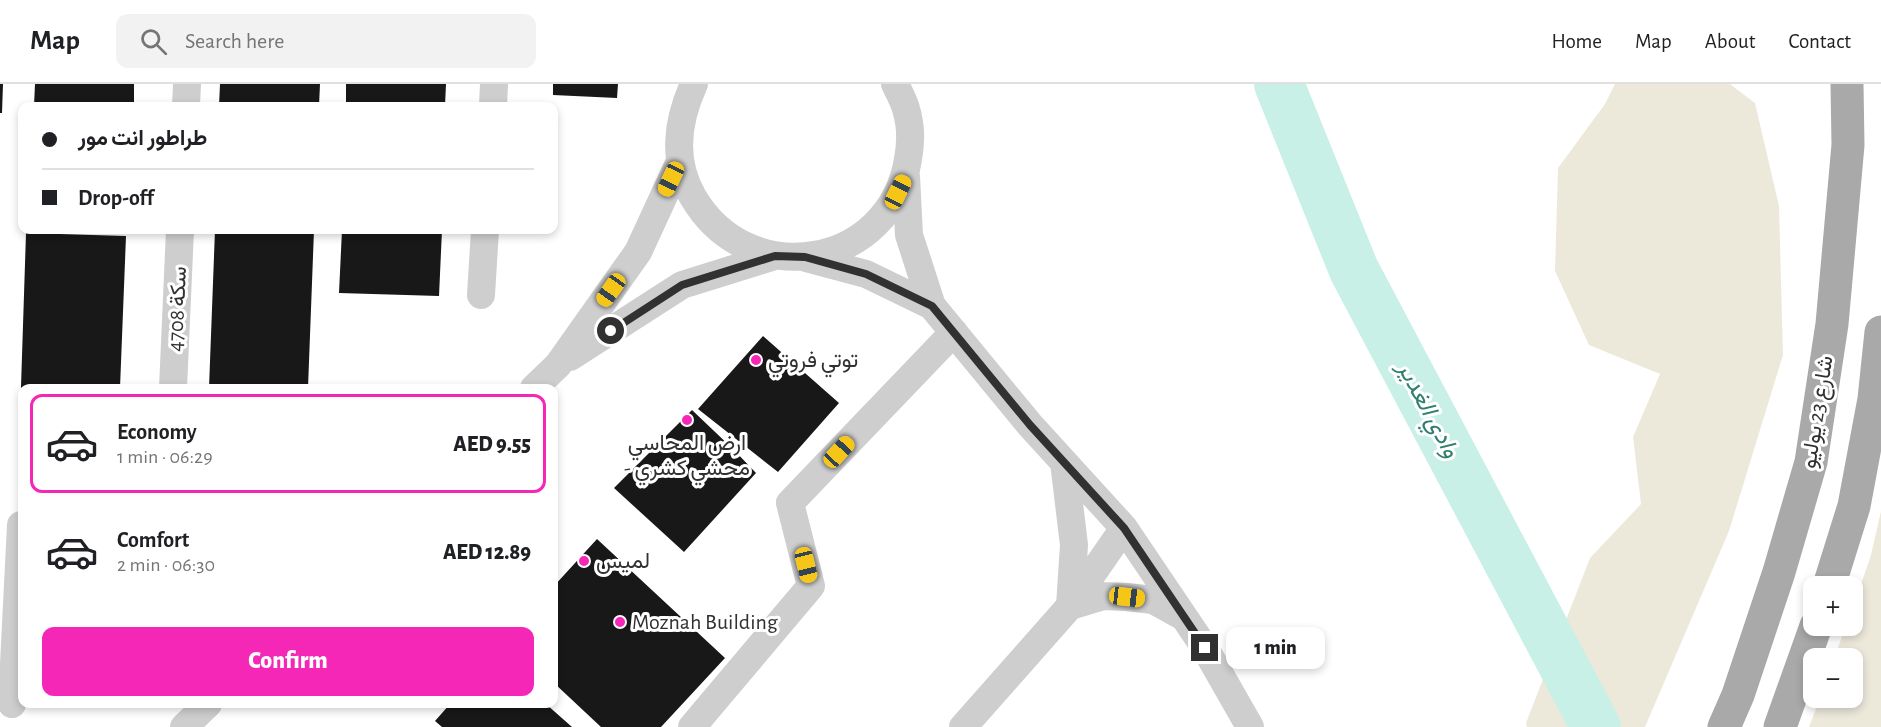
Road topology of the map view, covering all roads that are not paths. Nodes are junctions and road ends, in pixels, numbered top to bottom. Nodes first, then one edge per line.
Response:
1 (187, 84) edge
2 (494, 84) edge
3 (694, 84) edge
4 (895, 84) edge
5 (1846, 84) edge
6 (186, 102) edge
7 (493, 102) edge
8 (680, 160) junction
9 (906, 176) junction
10 (180, 234) edge
11 (485, 234) edge
12 (775, 256) junction
13 (805, 257) junction
14 (481, 295) dead end
15 (932, 306) junction
16 (954, 332) junction
17 (1881, 332) edge
18 (558, 365) junction
19 (173, 384) edge
20 (538, 384) edge
21 (1064, 462) junction
22 (15, 524) edge
23 (1124, 528) junction
24 (1832, 576) edge
25 (1070, 606) junction
26 (1182, 616) junction
27 (1812, 636) edge
28 (12, 704) dead end
29 (204, 708) edge
30 (184, 727) edge
31 (692, 727) edge
32 (963, 727) edge
33 (1250, 727) edge
34 (1722, 727) edge
35 (1780, 727) edge

1 - 6 street
2 - 7 street
3 - 8 street
4 - 9 street
5 - 34 main road, شارع 23 يوليو
8 - 12 street
8 - 18 street
9 - 13 street
9 - 15 street
10 - 19 street, سكة 4708
11 - 14 street
12 - 13 street
12 - 18 street
13 - 15 street
15 - 16 street
16 - 21 street
16 - 31 street
17 - 24 main road
18 - 20 street
21 - 23 street
21 - 25 street
22 - 28 street
23 - 25 street
23 - 26 street
25 - 26 street
25 - 32 street
26 - 33 street
27 - 35 main road
29 - 30 street

